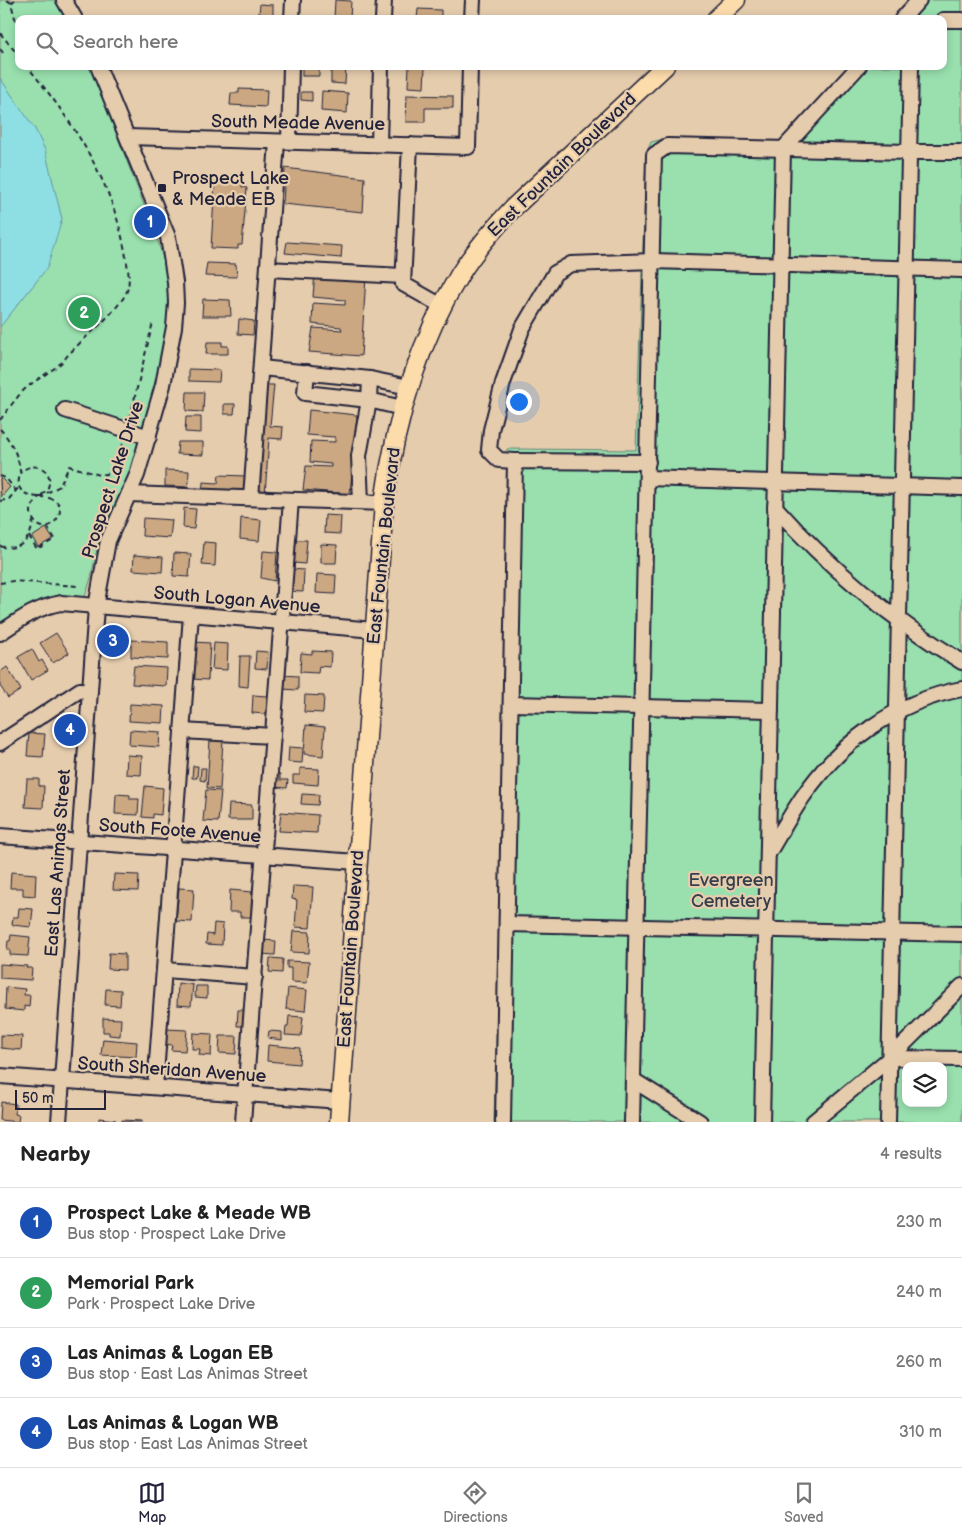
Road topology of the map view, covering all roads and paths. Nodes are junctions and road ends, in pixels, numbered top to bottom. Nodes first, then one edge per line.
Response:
1 (7, 0) edge
2 (14, 0) edge
3 (64, 0) edge
4 (293, 0) edge
5 (384, 0) edge
6 (472, 0) edge
7 (736, 0) edge
8 (920, 0) edge
9 (10, 3) junction
10 (73, 15) edge
11 (292, 15) edge
12 (383, 15) edge
13 (472, 15) edge
14 (720, 15) edge
15 (909, 15) edge
16 (15, 20) edge
17 (947, 20) edge
18 (962, 20) edge
19 (0, 33) edge
20 (0, 49) edge
21 (15, 51) edge
22 (4, 54) dead end
23 (31, 70) edge
24 (100, 70) edge
25 (291, 70) edge
26 (381, 70) edge
27 (470, 70) edge
28 (661, 70) edge
29 (855, 70) edge
30 (911, 70) edge
31 (128, 138) junction
32 (283, 141) junction
33 (379, 144) junction
34 (410, 145) junction
35 (783, 149) junction
36 (909, 152) junction
37 (962, 152) edge
38 (653, 261) junction
39 (781, 265) junction
40 (907, 268) junction
41 (268, 269) junction
42 (962, 270) edge
43 (403, 276) junction
44 (442, 306) junction
45 (261, 368) junction
46 (307, 372) junction
47 (370, 379) junction
48 (409, 387) junction
49 (369, 400) junction
50 (402, 408) junction
51 (65, 410) dead end
52 (0, 420) edge
53 (0, 429) edge
54 (149, 437) junction
55 (515, 461) junction
56 (648, 462) junction
57 (21, 472) junction
58 (0, 476) edge
59 (647, 478) junction
60 (776, 483) junction
61 (902, 486) junction
62 (19, 487) junction
63 (962, 488) edge
64 (16, 491) junction
65 (129, 494) junction
66 (39, 497) junction
67 (251, 498) junction
68 (291, 500) junction
69 (0, 501) edge
70 (361, 502) junction
71 (384, 504) junction
72 (775, 507) junction
73 (33, 520) junction
74 (48, 526) junction
75 (29, 536) junction
76 (0, 546) edge
77 (0, 583) edge
78 (78, 586) dead end
79 (96, 607) junction
80 (191, 615) junction
81 (899, 619) junction
82 (282, 623) junction
83 (374, 630) junction
84 (0, 633) edge
85 (962, 662) edge
86 (962, 689) edge
87 (90, 691) junction
88 (511, 704) junction
89 (642, 707) junction
90 (771, 710) junction
91 (897, 711) junction
92 (182, 731) junction
93 (272, 736) junction
94 (0, 743) edge
95 (0, 836) edge
96 (79, 842) junction
97 (174, 849) junction
98 (767, 855) junction
99 (264, 856) junction
100 (357, 862) junction
101 (507, 924) junction
102 (637, 927) junction
103 (766, 930) junction
104 (892, 932) junction
105 (962, 934) edge
106 (165, 970) junction
107 (255, 977) junction
108 (959, 992) edge
109 (890, 1058) junction
110 (962, 1059) edge
111 (0, 1076) edge
112 (62, 1080) junction
113 (633, 1080) junction
114 (156, 1087) junction
115 (246, 1094) junction
116 (340, 1101) junction
117 (59, 1122) edge
118 (243, 1122) edge
119 (339, 1122) edge
120 (504, 1122) edge
121 (632, 1122) edge
122 (700, 1122) edge
123 (762, 1122) edge
124 (813, 1122) edge
125 (888, 1122) edge

1 - 9 path
2 - 9 path
3 - 10 street
4 - 11 street
5 - 12 street
6 - 13 street
7 - 14 main road
8 - 15 street
9 - 16 path
17 - 18 street
19 - 21 path
20 - 22 path
23 - 52 path
24 - 31 street, Prospect Lake Drive
25 - 32 street
26 - 33 street
27 - 34 street, South Meade Avenue
28 - 44 main road, East Fountain Boulevard
29 - 35 street
30 - 36 street
31 - 32 street, South Meade Avenue
31 - 54 street, Prospect Lake Drive
32 - 33 street, South Meade Avenue
32 - 41 street
33 - 34 street, South Meade Avenue
34 - 43 street
35 - 36 street
35 - 38 street
35 - 39 street
36 - 37 street
36 - 40 street
38 - 39 street
38 - 55 street
38 - 56 street
39 - 40 street
39 - 60 street
40 - 42 street
40 - 61 street
41 - 43 street
41 - 45 street
43 - 44 street
44 - 48 main road, East Fountain Boulevard
45 - 46 street
45 - 67 street
46 - 47 street
46 - 49 street
47 - 48 street
47 - 49 street
48 - 50 main road, East Fountain Boulevard
49 - 50 street
49 - 70 street
50 - 71 main road, East Fountain Boulevard
51 - 54 street
53 - 57 path
54 - 65 street, Prospect Lake Drive
55 - 56 street
55 - 88 street
56 - 59 street
57 - 62 path
57 - 66 path
58 - 64 path
59 - 60 street
59 - 89 street
60 - 61 street
60 - 72 street
61 - 63 street
61 - 81 street
62 - 64 path
62 - 66 path
64 - 69 path
65 - 67 street
65 - 79 street, Prospect Lake Drive
66 - 73 path
66 - 74 path
67 - 68 street
68 - 70 street
68 - 82 street
70 - 71 street
71 - 83 main road, East Fountain Boulevard
72 - 81 street
72 - 90 street
73 - 74 path
73 - 75 path
74 - 75 path
75 - 76 path
77 - 78 path
79 - 80 street, South Logan Avenue
79 - 84 street
79 - 87 street, East Las Animas Street
80 - 82 street, South Logan Avenue
80 - 92 street
81 - 85 street
81 - 91 street
82 - 83 street, South Logan Avenue
82 - 93 street
83 - 100 main road, East Fountain Boulevard
86 - 91 street
87 - 94 street
87 - 96 street, East Las Animas Street
88 - 89 street
88 - 101 street
89 - 90 street
89 - 102 street
90 - 98 street
91 - 98 street
91 - 104 street
92 - 93 street
92 - 97 street
93 - 99 street
95 - 96 street, South Foote Avenue
96 - 97 street, South Foote Avenue
96 - 112 street, East Las Animas Street
97 - 99 street, South Foote Avenue
97 - 106 street
98 - 103 street
99 - 100 street, South Foote Avenue
99 - 107 street
100 - 116 main road, East Fountain Boulevard
101 - 102 street
101 - 120 street
102 - 103 street
102 - 113 street
103 - 104 street
103 - 123 street
104 - 105 street
104 - 109 street
106 - 107 street
106 - 114 street
107 - 115 street
108 - 109 street
109 - 110 street
109 - 124 street
109 - 125 street
111 - 112 street, South Sheridan Avenue
112 - 114 street, South Sheridan Avenue
112 - 117 street, East Las Animas Street
113 - 121 street
113 - 122 street
114 - 115 street, South Sheridan Avenue
115 - 116 street, South Sheridan Avenue
115 - 118 street
116 - 119 main road, East Fountain Boulevard

